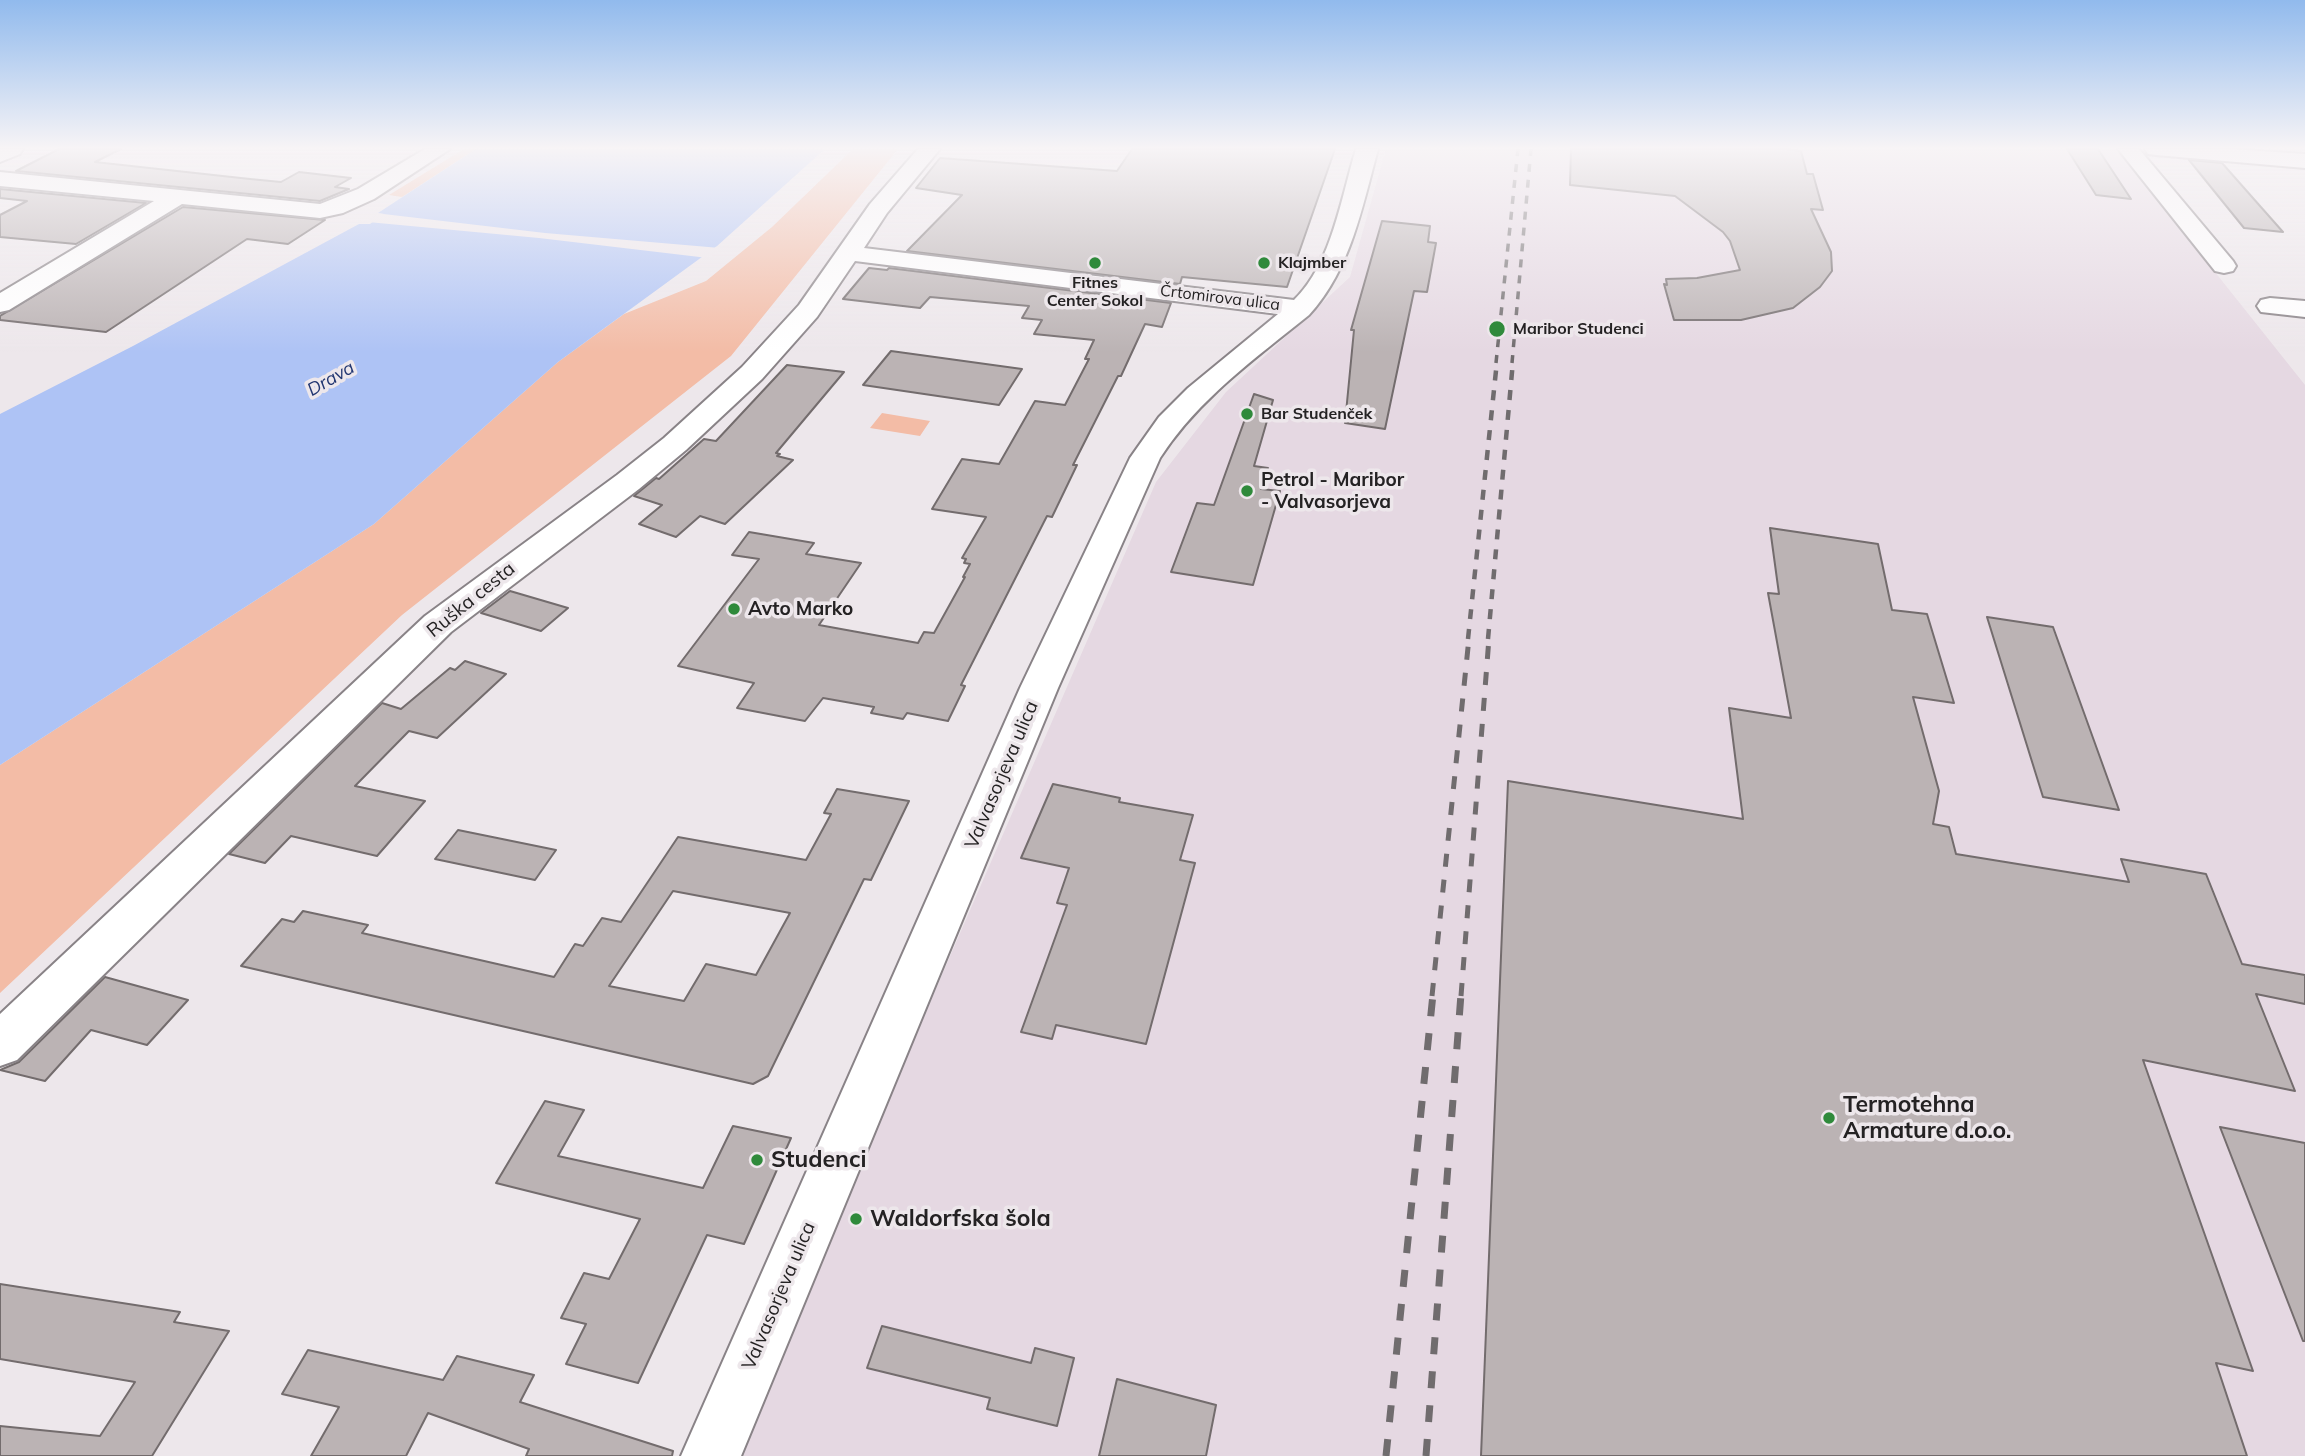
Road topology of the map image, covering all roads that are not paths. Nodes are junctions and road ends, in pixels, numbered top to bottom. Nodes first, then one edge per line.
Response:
1 (144, 217) edge
2 (873, 217) edge
3 (1344, 217) edge
4 (2184, 217) edge
5 (848, 253) junction
6 (2224, 266) dead end
7 (0, 304) edge
8 (2270, 306) dead end
9 (1300, 309) junction
10 (2305, 309) edge
11 (0, 1045) edge
12 (711, 1456) edge

1 - 7 street
2 - 5 street, Ruška cesta
3 - 9 street, Valvasorjeva ulica
4 - 6 street
5 - 9 street, Črtomirova ulica
5 - 11 street, Ruška cesta
8 - 10 street
9 - 12 street, Valvasorjeva ulica

